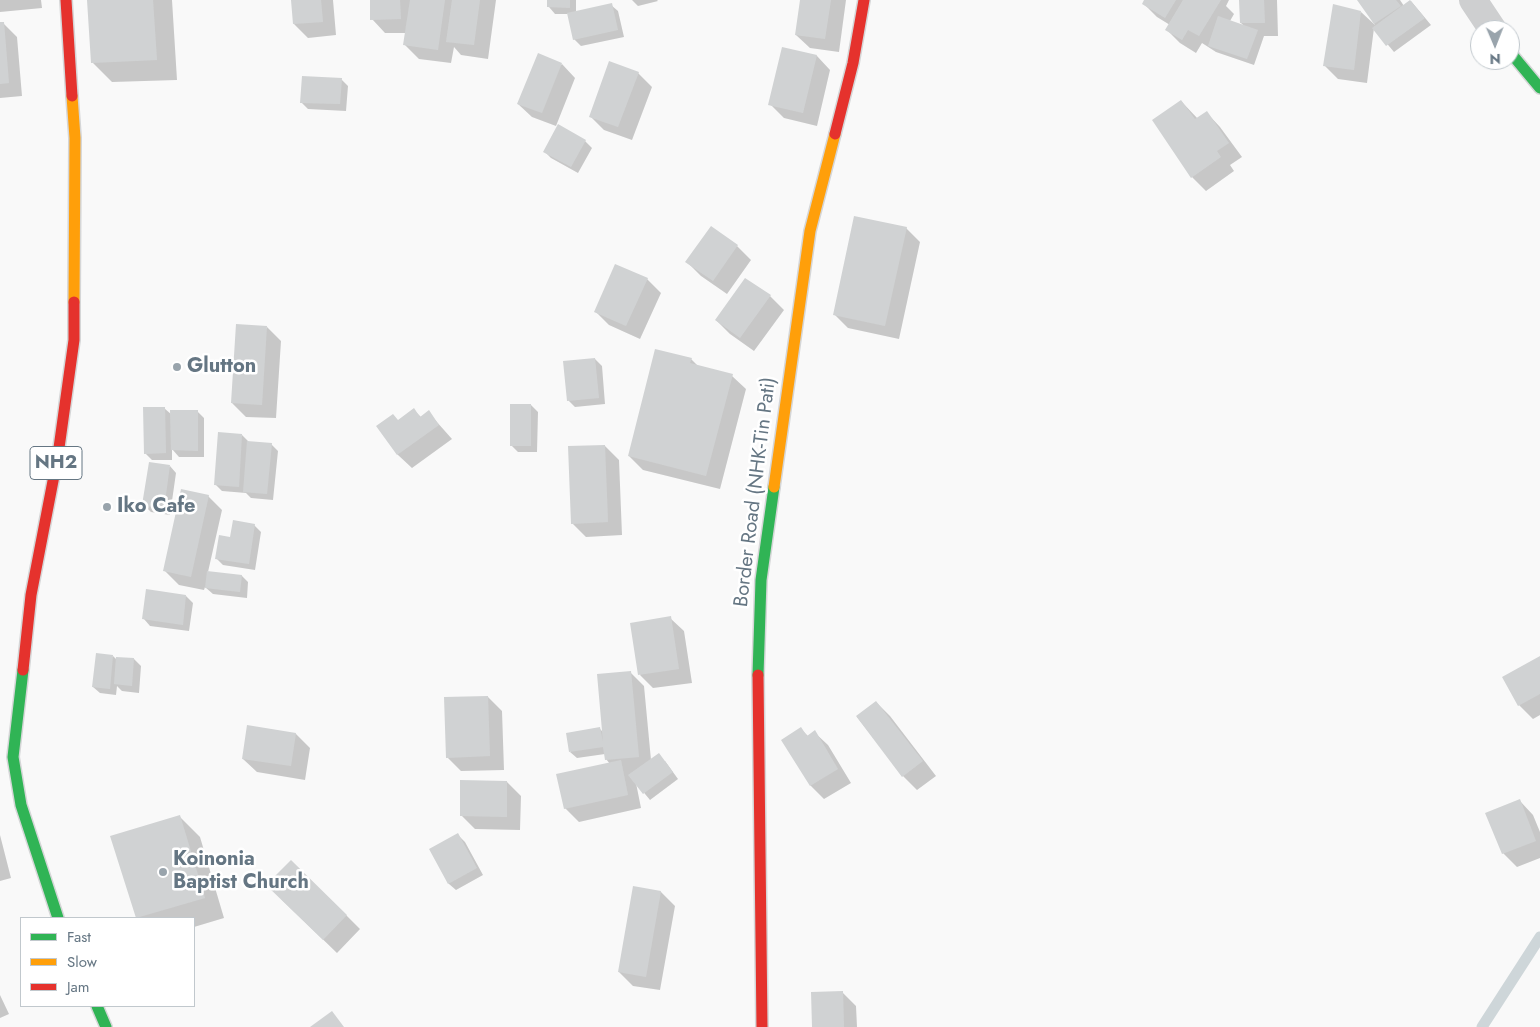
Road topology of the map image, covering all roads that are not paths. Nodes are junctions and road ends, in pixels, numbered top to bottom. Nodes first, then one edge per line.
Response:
1 (66, 0) edge
2 (864, 0) edge
3 (1473, 0) edge
4 (1486, 20) edge
5 (1520, 64) edge
6 (1540, 88) edge
7 (58, 917) edge
8 (97, 1007) edge
9 (106, 1027) edge
10 (762, 1027) edge

1 - 7 main road, NH2
2 - 10 main road, Border Road (NHK-Tin Pati)
3 - 4 street
5 - 6 main road
8 - 9 main road

